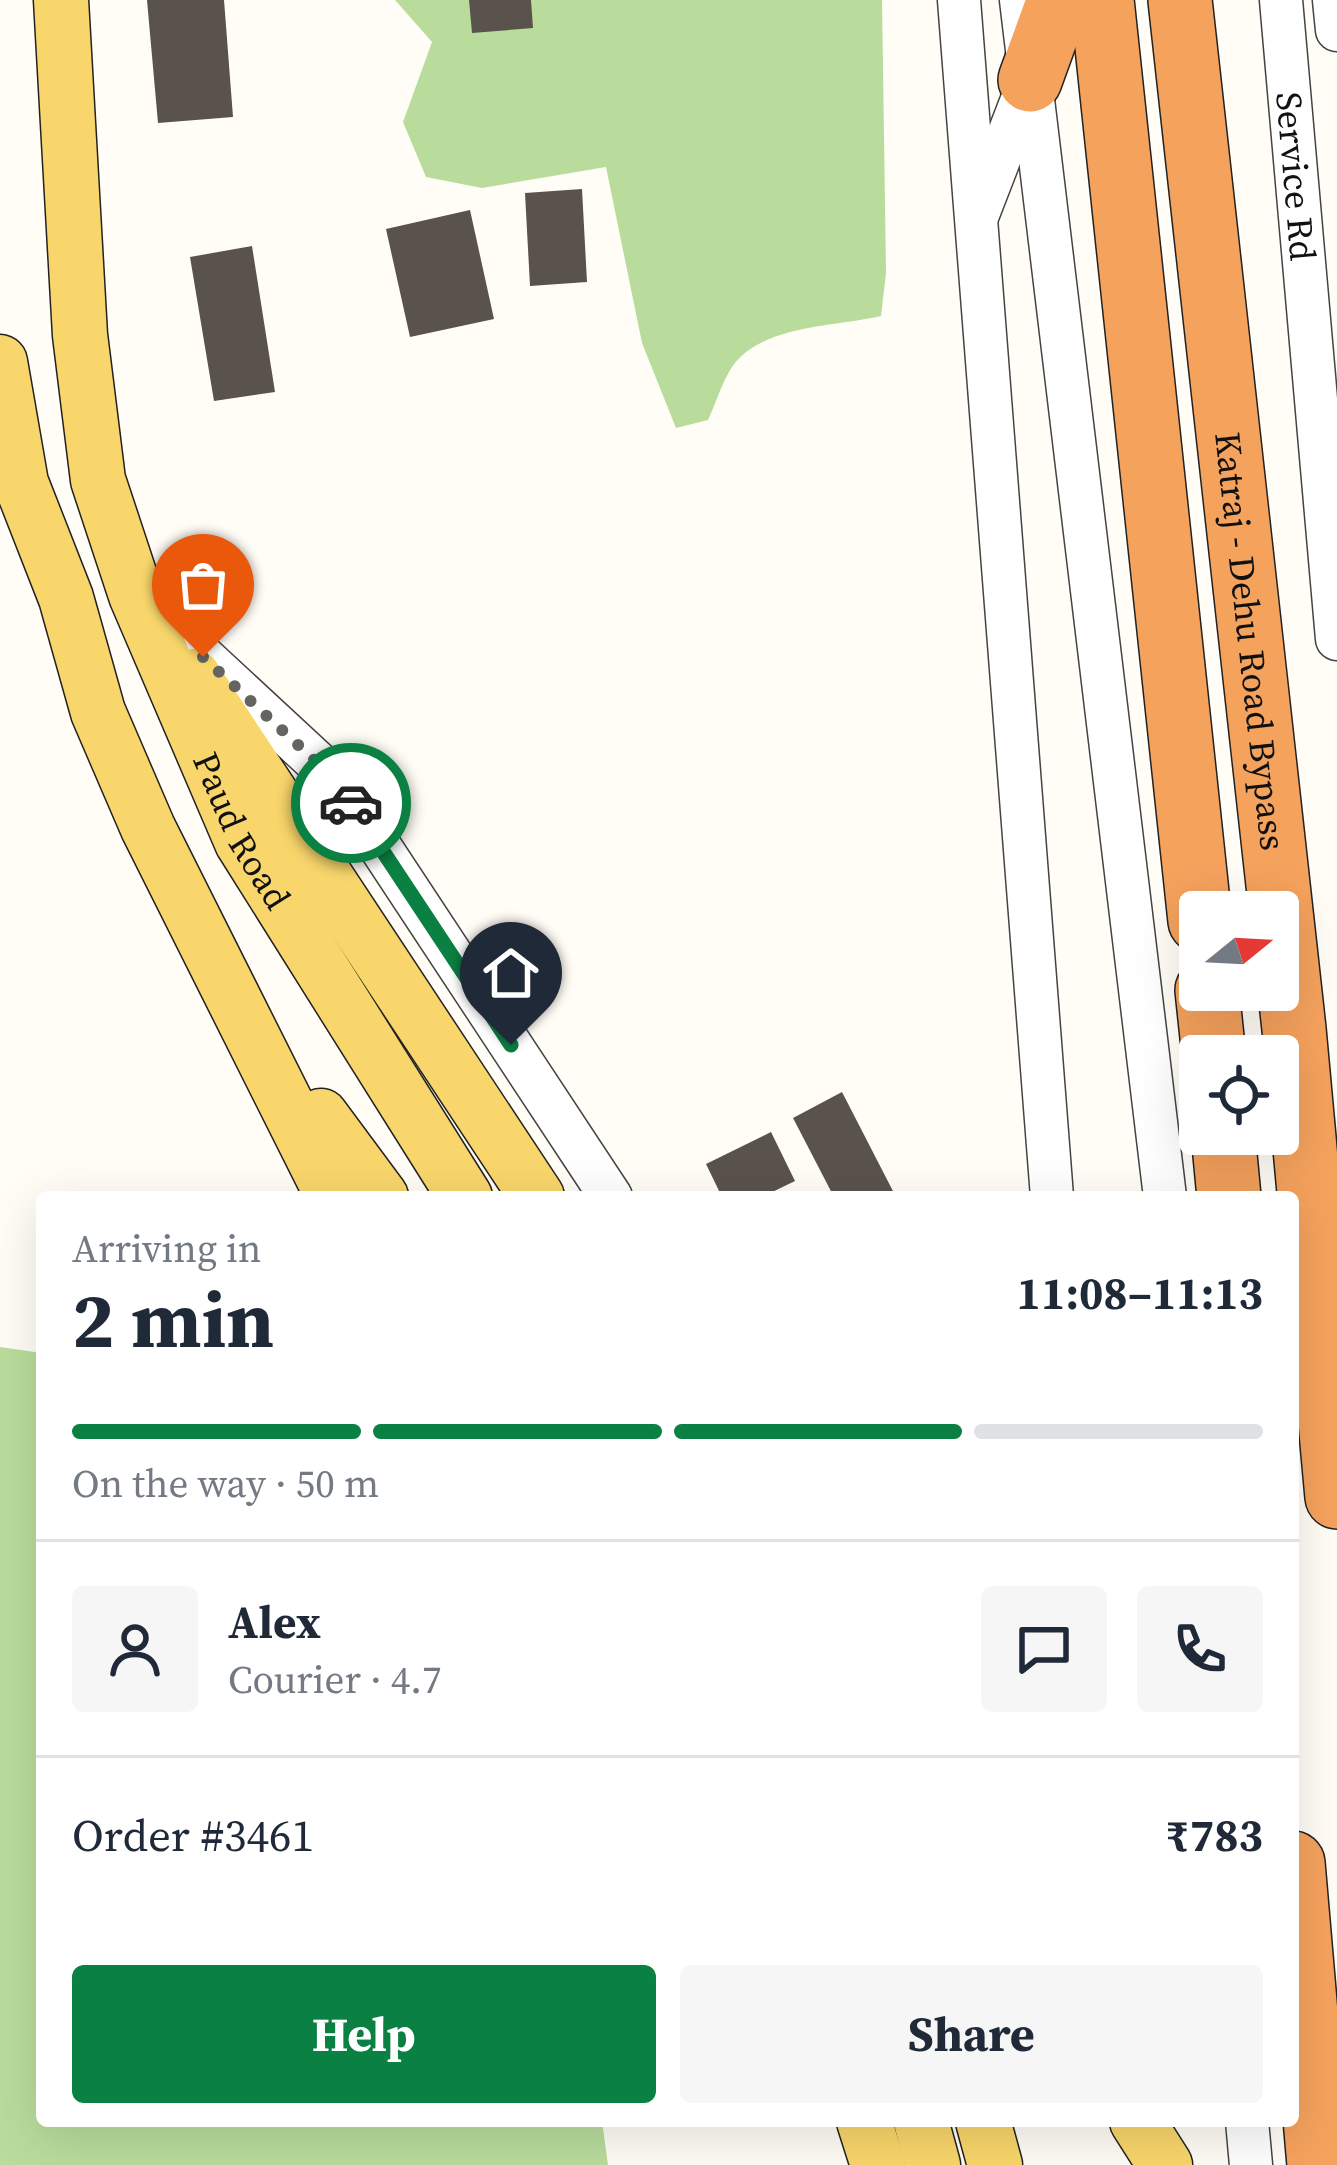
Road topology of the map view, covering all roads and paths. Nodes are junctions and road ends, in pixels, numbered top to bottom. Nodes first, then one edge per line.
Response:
1 (61, 0) edge
2 (959, 0) edge
3 (1022, 0) edge
4 (1059, 0) edge
5 (1102, 0) edge
6 (1180, 0) edge
7 (1281, 0) edge
8 (1334, 0) edge
9 (1337, 30) edge
10 (1030, 80) junction
11 (974, 226) junction
12 (0, 362) edge
13 (136, 596) junction
14 (1337, 639) edge
15 (1197, 891) edge
16 (241, 1007) junction
17 (1224, 1155) edge
18 (330, 1191) edge
19 (377, 1191) edge
20 (461, 1191) edge
21 (533, 1191) edge
22 (607, 1191) edge
23 (1052, 1191) edge
24 (1164, 1191) edge
25 (1228, 1191) edge
26 (1332, 1407) edge
27 (1337, 1497) edge
28 (1299, 1935) edge
29 (866, 2127) edge
30 (923, 2127) edge
31 (985, 2127) edge
32 (1141, 2127) edge
33 (1248, 2127) edge
34 (878, 2165) edge
35 (933, 2165) edge
36 (995, 2165) edge
37 (1165, 2165) edge
38 (1251, 2165) edge
39 (1318, 2165) edge

1 - 13 main road, Paud Road
2 - 11 street
3 - 10 street
4 - 10 highway
5 - 15 highway
6 - 26 highway, Katraj - Dehu Road Bypass
7 - 14 street, Service Rd
8 - 9 street
10 - 11 street
10 - 24 street
11 - 23 street
12 - 16 main road
13 - 20 main road, Paud Road
13 - 21 main road
13 - 22 street
16 - 18 main road
16 - 19 main road
17 - 25 highway
26 - 27 highway, Katraj - Dehu Road Bypass
28 - 39 highway
29 - 34 main road
30 - 35 main road
31 - 36 main road
32 - 37 main road
33 - 38 street

